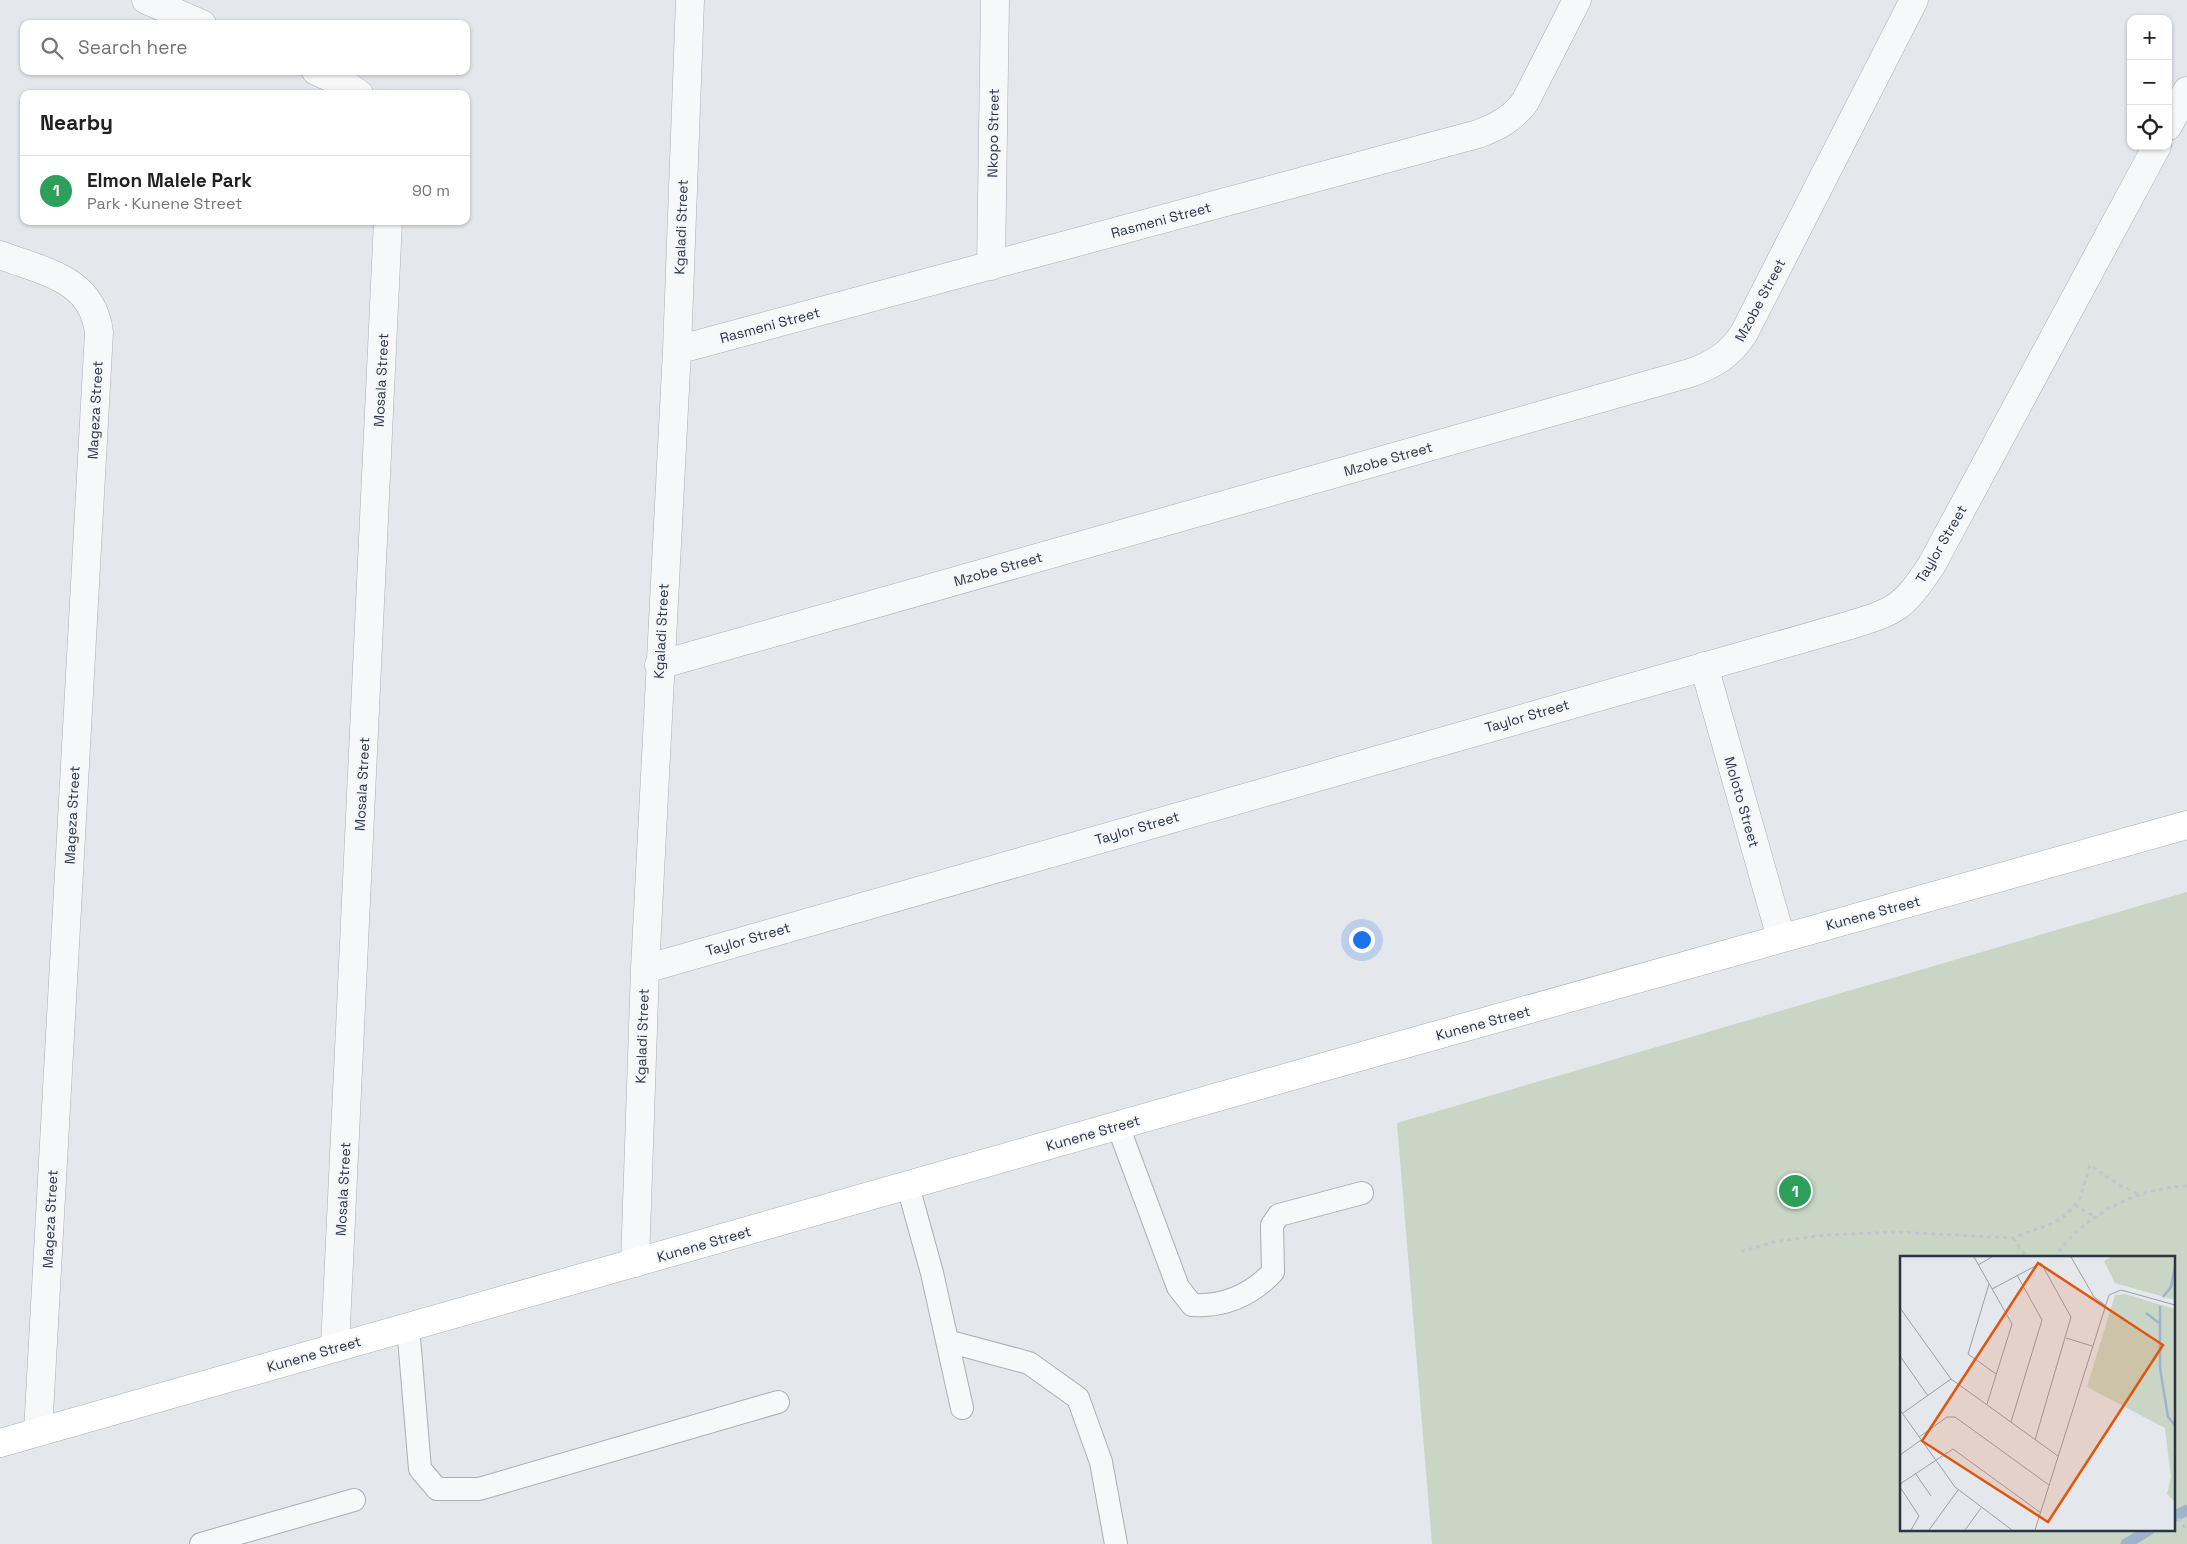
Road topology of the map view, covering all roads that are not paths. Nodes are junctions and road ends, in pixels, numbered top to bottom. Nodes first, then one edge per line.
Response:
1 (146, 0) edge
2 (690, 0) edge
3 (996, 0) edge
4 (1577, 0) edge
5 (1914, 0) edge
6 (193, 20) edge
7 (325, 75) edge
8 (353, 90) edge
9 (2187, 91) edge
10 (2172, 119) edge
11 (2155, 150) edge
12 (388, 225) edge
13 (0, 255) edge
14 (991, 266) junction
15 (677, 350) junction
16 (659, 665) junction
17 (1704, 666) junction
18 (2187, 825) edge
19 (1781, 938) junction
20 (645, 969) junction
21 (1118, 1126) junction
22 (908, 1186) junction
23 (1362, 1193) dead end
24 (635, 1263) junction
25 (408, 1326) junction
26 (947, 1341) junction
27 (335, 1347) junction
28 (778, 1402) dead end
29 (962, 1408) dead end
30 (38, 1432) junction
31 (0, 1443) edge
32 (354, 1500) dead end
33 (201, 1544) edge
34 (1116, 1544) edge

1 - 6 street
2 - 15 street, Kgaladi Street
3 - 14 street, Nkopo Street
4 - 14 street, Rasmeni Street
5 - 16 street, Mzobe Street
7 - 8 street
9 - 10 street
11 - 17 street, Taylor Street
12 - 27 street, Mosala Street
13 - 30 street, Mageza Street
14 - 15 street, Rasmeni Street
15 - 16 street, Kgaladi Street
16 - 20 street, Kgaladi Street
17 - 19 street, Moloto Street
17 - 20 street, Taylor Street
18 - 19 street, Kunene Street
19 - 21 street, Kunene Street
20 - 24 street, Kgaladi Street
21 - 22 street, Kunene Street
21 - 23 lane
22 - 24 street, Kunene Street
22 - 26 lane
24 - 25 street, Kunene Street
25 - 27 street, Kunene Street
25 - 28 lane
26 - 29 lane
26 - 34 lane
27 - 30 street, Kunene Street
30 - 31 street, Kunene Street
32 - 33 lane

